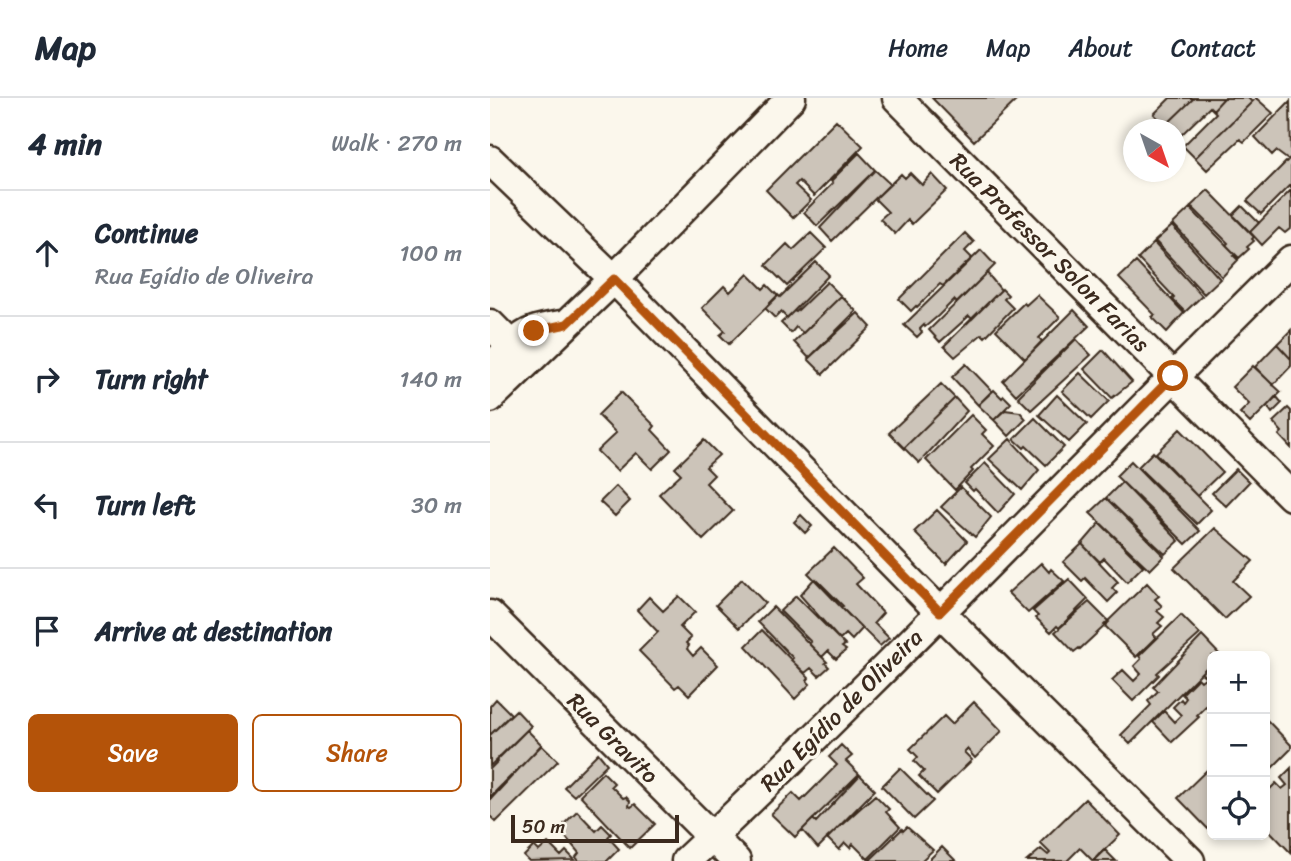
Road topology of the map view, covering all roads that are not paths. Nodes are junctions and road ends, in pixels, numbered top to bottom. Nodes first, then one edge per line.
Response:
1 (791, 98) edge
2 (897, 98) edge
3 (490, 160) edge
4 (1291, 260) edge
5 (614, 279) junction
6 (490, 324) edge
7 (567, 324) junction
8 (513, 347) junction
9 (490, 372) edge
10 (1173, 376) junction
11 (490, 398) edge
12 (1291, 496) edge
13 (940, 612) junction
14 (490, 615) edge
15 (712, 836) junction
16 (686, 861) edge
17 (736, 861) edge
18 (1190, 861) edge

1 - 5 street
2 - 10 street, Rua Professor Solon Farias
3 - 5 street
4 - 10 street, Rua Egídio de Oliveira
5 - 7 street
5 - 13 street
6 - 8 street
7 - 8 street
7 - 11 street
8 - 9 street
10 - 12 street, Rua Professor Solon Farias
10 - 13 street, Rua Egídio de Oliveira
13 - 15 street, Rua Egídio de Oliveira
13 - 18 street
14 - 15 street, Rua Gravito
15 - 16 street, Rua Egídio de Oliveira
15 - 17 street, Rua Gravito

